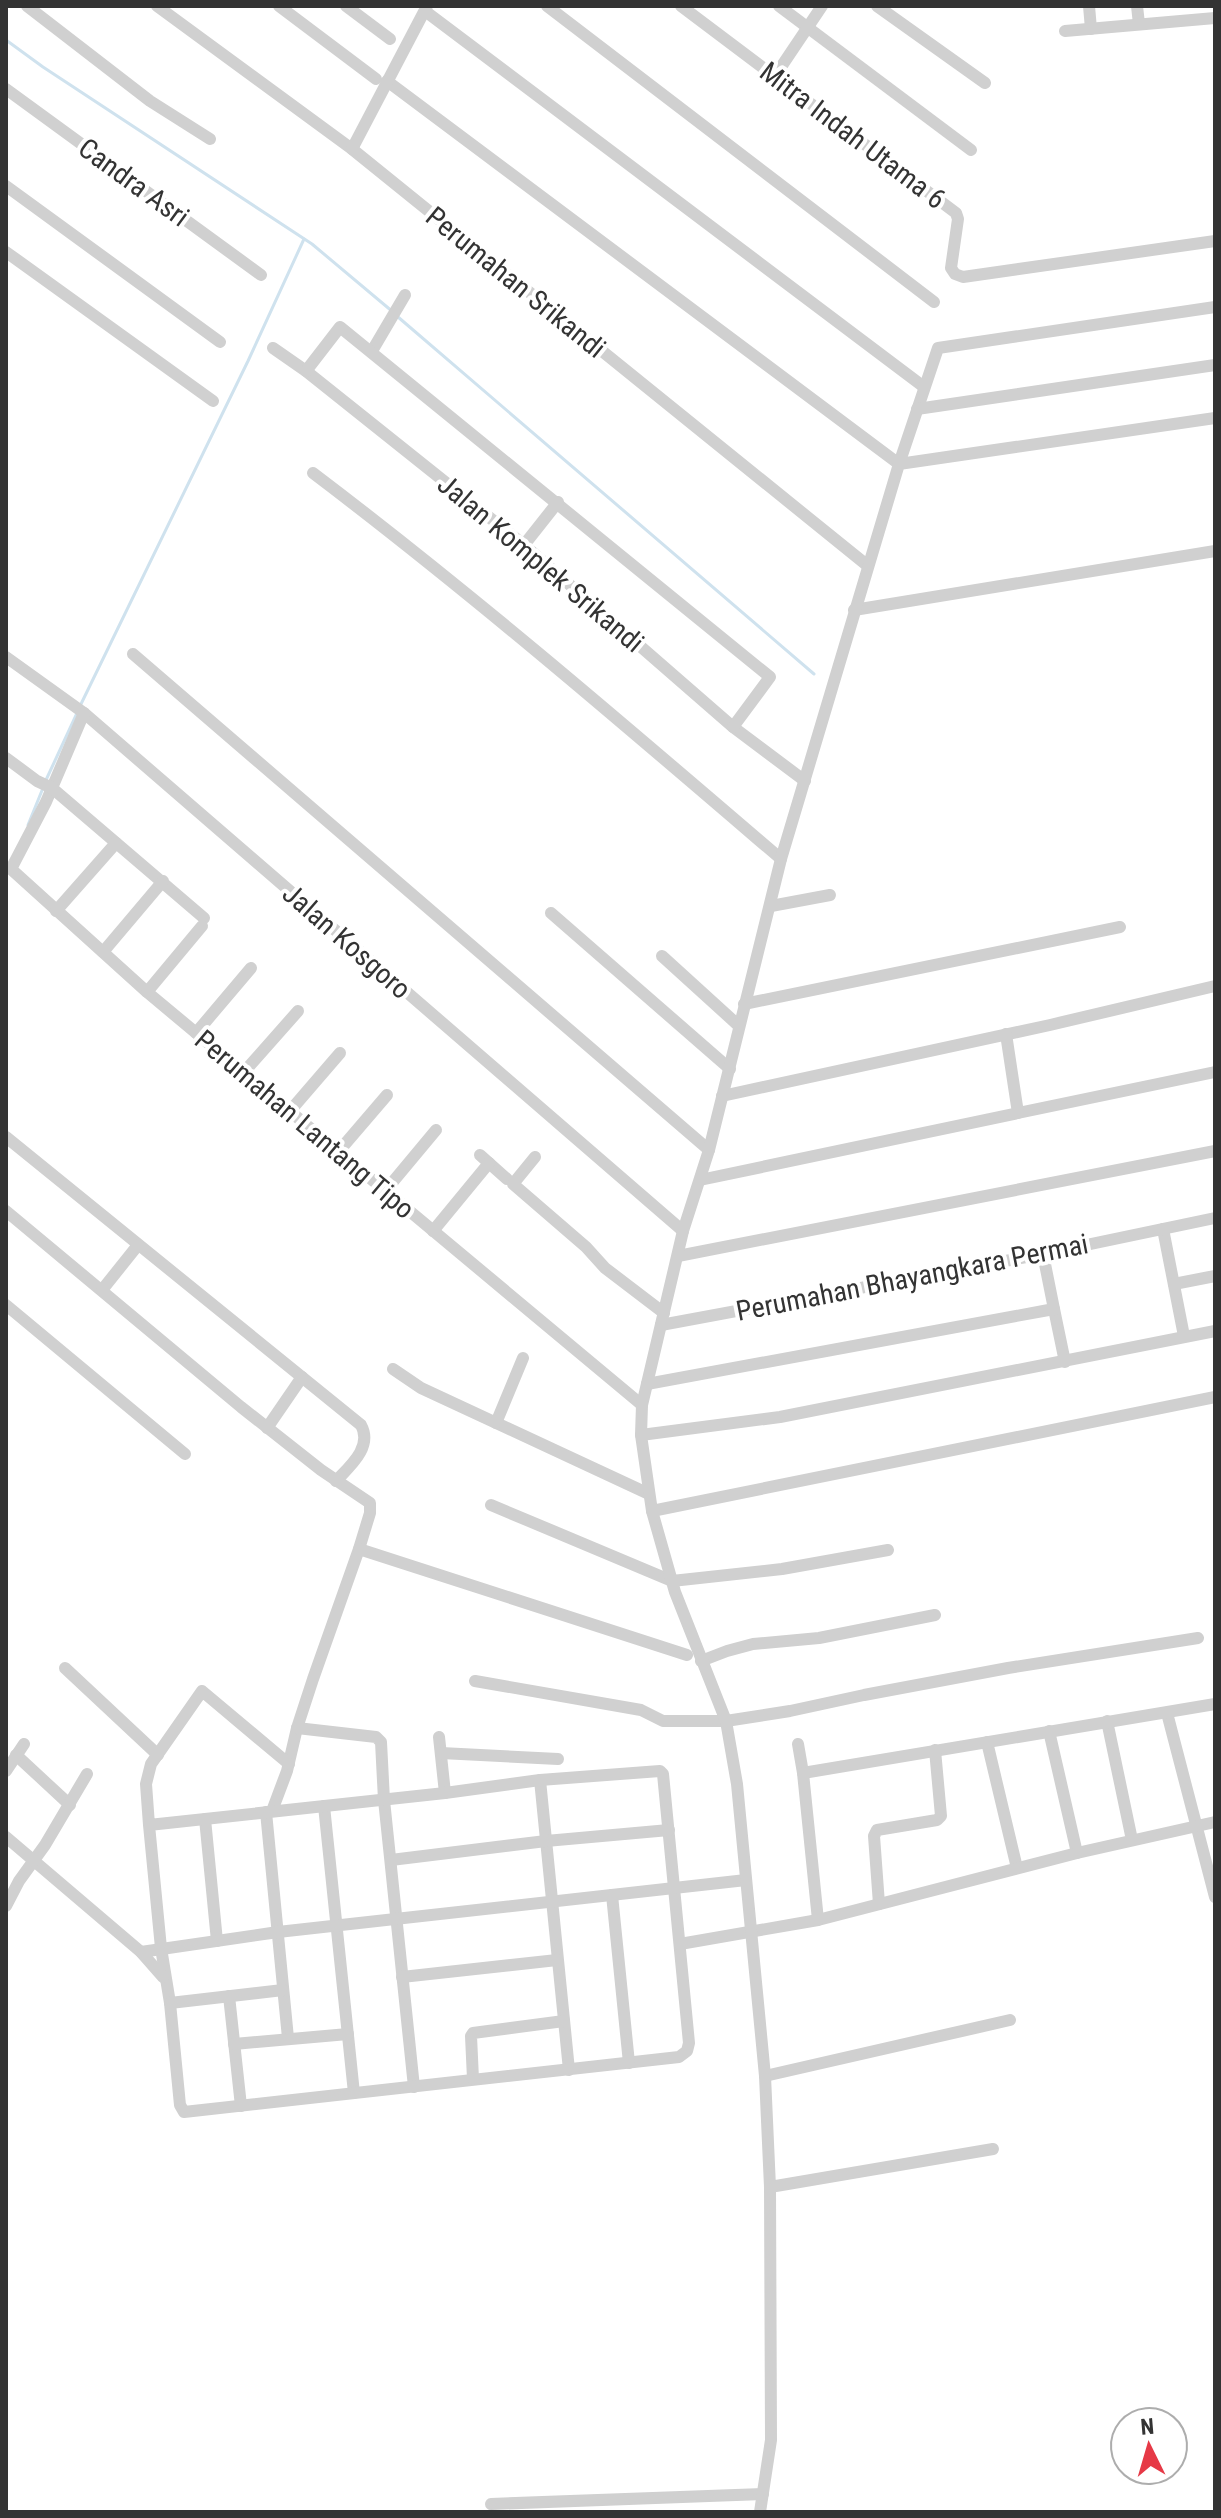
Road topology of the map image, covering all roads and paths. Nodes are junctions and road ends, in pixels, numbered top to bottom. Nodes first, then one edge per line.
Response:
1 (27, 6) edge
2 (157, 6) edge
3 (279, 6) edge
4 (346, 6) edge
5 (547, 6) edge
6 (681, 6) edge
7 (779, 6) edge
8 (822, 6) edge
9 (877, 6) edge
10 (1089, 6) edge
11 (1137, 6) edge
12 (1183, 6) edge
13 (426, 8) edge
14 (1215, 18) edge
15 (1184, 20) junction
16 (1139, 24) junction
17 (806, 26) junction
18 (1091, 29) junction
19 (1065, 31) dead end
20 (390, 39) dead end
21 (775, 76) junction
22 (382, 80) junction
23 (985, 83) dead end
24 (6, 89) edge
25 (210, 139) dead end
26 (352, 149) junction
27 (971, 150) dead end
28 (6, 186) edge
29 (1215, 241) edge
30 (6, 252) edge
31 (261, 275) dead end
32 (405, 295) dead end
33 (934, 302) dead end
34 (1215, 307) edge
35 (220, 342) dead end
36 (273, 348) dead end
37 (372, 351) junction
38 (1215, 365) edge
39 (306, 371) junction
40 (924, 387) junction
41 (213, 401) dead end
42 (917, 409) junction
43 (1215, 418) edge
44 (899, 464) junction
45 (313, 473) dead end
46 (558, 502) junction
47 (524, 545) junction
48 (1215, 551) edge
49 (868, 566) junction
50 (854, 610) junction
51 (133, 654) dead end
52 (6, 657) edge
53 (80, 709) junction
54 (733, 727) junction
55 (6, 758) edge
56 (805, 781) junction
57 (52, 787) junction
58 (116, 843) junction
59 (781, 859) junction
60 (9, 873) edge
61 (163, 881) junction
62 (830, 895) dead end
63 (771, 906) junction
64 (56, 911) junction
65 (551, 913) dead end
66 (1120, 927) dead end
67 (103, 952) junction
68 (662, 956) dead end
69 (251, 968) dead end
70 (1215, 986) edge
71 (147, 992) junction
72 (744, 1004) junction
73 (298, 1011) dead end
74 (739, 1026) junction
75 (196, 1033) junction
76 (1006, 1034) junction
77 (340, 1053) dead end
78 (730, 1069) junction
79 (244, 1072) junction
80 (1215, 1072) edge
81 (387, 1095) dead end
82 (722, 1096) junction
83 (290, 1111) junction
84 (1018, 1113) junction
85 (436, 1130) dead end
86 (6, 1137) edge
87 (709, 1150) junction
88 (339, 1151) junction
89 (1215, 1151) edge
90 (535, 1157) dead end
91 (507, 1179) dead end
92 (700, 1180) junction
93 (386, 1190) junction
94 (6, 1211) edge
95 (1215, 1218) edge
96 (1163, 1229) junction
97 (433, 1231) junction
98 (683, 1231) junction
99 (138, 1245) junction
100 (1043, 1254) junction
101 (678, 1256) junction
102 (1215, 1276) edge
103 (1174, 1284) junction
104 (102, 1290) junction
105 (6, 1305) edge
106 (1054, 1309) junction
107 (662, 1319) junction
108 (1215, 1331) edge
109 (1184, 1336) junction
110 (523, 1358) dead end
111 (1065, 1362) junction
112 (393, 1369) dead end
113 (302, 1377) junction
114 (647, 1384) junction
115 (1215, 1397) edge
116 (642, 1405) junction
117 (496, 1423) junction
118 (267, 1428) junction
119 (641, 1435) junction
120 (185, 1454) dead end
121 (336, 1481) junction
122 (649, 1494) junction
123 (491, 1505) dead end
124 (652, 1511) junction
125 (359, 1549) junction
126 (888, 1550) dead end
127 (672, 1581) junction
128 (935, 1615) dead end
129 (1198, 1638) dead end
130 (687, 1655) dead end
131 (701, 1661) junction
132 (65, 1668) dead end
133 (475, 1681) dead end
134 (1215, 1704) edge
135 (1167, 1713) junction
136 (726, 1721) junction
137 (1107, 1721) junction
138 (297, 1728) junction
139 (1049, 1731) junction
140 (439, 1737) dead end
141 (987, 1742) junction
142 (798, 1744) dead end
143 (935, 1750) junction
144 (441, 1753) junction
145 (158, 1755) junction
146 (558, 1759) dead end
147 (289, 1764) junction
148 (6, 1771) edge
149 (803, 1773) junction
150 (87, 1774) dead end
151 (540, 1780) junction
152 (445, 1793) junction
153 (384, 1800) junction
154 (70, 1805) junction
155 (324, 1806) junction
156 (269, 1811) junction
157 (205, 1819) junction
158 (1215, 1822) edge
159 (149, 1825) junction
160 (1196, 1827) junction
161 (669, 1830) junction
162 (6, 1837) edge
163 (1132, 1840) junction
164 (546, 1841) junction
165 (1077, 1853) junction
166 (391, 1860) junction
167 (33, 1861) junction
168 (1017, 1868) junction
169 (746, 1880) junction
170 (674, 1888) junction
171 (612, 1895) junction
172 (1215, 1898) edge
173 (553, 1901) junction
174 (879, 1904) junction
175 (6, 1906) edge
176 (396, 1919) junction
177 (818, 1920) junction
178 (336, 1925) junction
179 (278, 1932) junction
180 (752, 1933) junction
181 (217, 1941) junction
182 (680, 1944) junction
183 (161, 1948) junction
184 (141, 1952) junction
185 (557, 1960) junction
186 (402, 1977) junction
187 (165, 1980) junction
188 (283, 1990) junction
189 (229, 1996) junction
190 (170, 2003) junction
191 (1010, 2020) dead end
192 (564, 2021) junction
193 (348, 2034) junction
194 (288, 2038) junction
195 (234, 2044) junction
196 (629, 2063) junction
197 (569, 2070) junction
198 (765, 2076) junction
199 (473, 2079) junction
200 (414, 2087) junction
201 (354, 2093) junction
202 (241, 2106) junction
203 (993, 2149) dead end
204 (770, 2187) junction
205 (763, 2494) junction
206 (491, 2504) dead end
207 (508, 2508) edge
208 (760, 2512) edge

1 - 25 street
2 - 26 street, Perumahan Srikandi
3 - 22 street
4 - 20 street
5 - 33 street
6 - 21 street, Mitra Indah Utama 6
7 - 17 street, Mitra Indah Utama 6
8 - 17 street
9 - 23 street
10 - 18 street
11 - 16 street
12 - 15 street
13 - 22 street
13 - 40 street
14 - 15 street
15 - 16 street
16 - 18 street
17 - 21 street
17 - 27 street, Mitra Indah Utama 6
18 - 19 street
21 - 29 street, Mitra Indah Utama 6
22 - 26 street
22 - 44 street
24 - 31 street, Candra Asri
26 - 49 street, Perumahan Srikandi
28 - 35 street
30 - 41 street
32 - 37 street
34 - 40 street
36 - 39 street, Jalan Komplek Srikandi
37 - 39 street
37 - 46 street
38 - 42 street
39 - 47 street, Jalan Komplek Srikandi
40 - 42 street
42 - 44 street
43 - 44 street
44 - 49 street
45 - 59 street
46 - 47 street
46 - 54 street
47 - 54 street, Jalan Komplek Srikandi
48 - 50 street
49 - 50 street
50 - 56 street
51 - 87 street
52 - 53 street, Jalan Kosgoro
53 - 57 street, Perumahan Lantang Tipo
53 - 98 street, Jalan Kosgoro
54 - 56 street, Jalan Komplek Srikandi
55 - 57 street
56 - 59 street
57 - 58 street
57 - 60 street, Perumahan Lantang Tipo
58 - 61 street
58 - 64 street
59 - 63 street
60 - 64 street, Perumahan Lantang Tipo
61 - 67 street
61 - 71 street
62 - 63 street
63 - 72 street
64 - 67 street, Perumahan Lantang Tipo
65 - 78 street
66 - 72 street
67 - 71 street, Perumahan Lantang Tipo
68 - 74 street
69 - 75 street
70 - 76 street
71 - 75 street, Perumahan Lantang Tipo
72 - 74 street
73 - 79 street
74 - 78 street
75 - 79 street, Perumahan Lantang Tipo
76 - 82 street
76 - 84 street
77 - 83 street
78 - 82 street
79 - 83 street, Perumahan Lantang Tipo
80 - 84 street
81 - 88 street
82 - 87 street
83 - 88 street, Perumahan Lantang Tipo
84 - 92 street
85 - 93 street
86 - 99 street
87 - 92 street
88 - 93 street, Perumahan Lantang Tipo
89 - 101 street
90 - 107 street
91 - 97 street
92 - 98 street
93 - 97 street, Perumahan Lantang Tipo
94 - 104 street
95 - 96 street, Perumahan Bhayangkara Permai
96 - 100 street, Perumahan Bhayangkara Permai
96 - 103 street
97 - 116 street, Perumahan Lantang Tipo
98 - 101 street
99 - 104 street
99 - 113 street
100 - 106 street
100 - 107 street, Perumahan Bhayangkara Permai
101 - 107 street
102 - 103 street
103 - 109 street
104 - 118 street
105 - 120 street
106 - 111 street
106 - 114 street
107 - 114 street
108 - 109 street
109 - 111 street
110 - 117 street
111 - 119 street
112 - 117 street
113 - 118 street
113 - 121 street
114 - 116 street
115 - 124 street
116 - 119 street
117 - 122 street
118 - 121 street
119 - 122 street
121 - 125 street
122 - 124 street
123 - 127 street
124 - 127 street
125 - 130 street
125 - 138 street
126 - 127 street
127 - 131 street
128 - 131 street
129 - 136 street
131 - 136 street
132 - 145 street
133 - 136 street
134 - 135 street
135 - 137 street
135 - 160 street
136 - 169 street
137 - 139 street
137 - 163 street
138 - 147 street
138 - 153 street
139 - 141 street
139 - 165 street
140 - 144 street
141 - 143 street
141 - 168 street
142 - 149 street
143 - 149 street
143 - 174 street
144 - 146 street
144 - 152 street
145 - 147 street
145 - 159 street
147 - 156 street
148 - 154 street
149 - 177 street
150 - 154 street
151 - 152 street
151 - 161 street
151 - 164 street
152 - 153 street
153 - 155 street
153 - 166 street
154 - 167 street
155 - 156 street
155 - 178 street
156 - 157 street
156 - 179 street
157 - 159 street
157 - 181 street
158 - 160 street
159 - 183 street
160 - 163 street
160 - 172 street
161 - 164 street
161 - 170 street
162 - 167 street
163 - 165 street
164 - 166 street
164 - 173 street
165 - 168 street
166 - 176 street
167 - 175 street
167 - 184 street
168 - 174 street
169 - 170 street
169 - 180 street
170 - 171 street
170 - 182 street
171 - 173 street
171 - 196 street
173 - 176 street
173 - 185 street
174 - 177 street
176 - 178 street
176 - 186 street
177 - 180 street
178 - 179 street
178 - 193 street
179 - 181 street
179 - 188 street
180 - 182 street
180 - 198 street
181 - 183 street
182 - 196 street
183 - 184 street
183 - 187 street
184 - 187 street
185 - 186 street
185 - 192 street
186 - 200 street
187 - 190 street
188 - 189 street
188 - 194 street
189 - 190 street
189 - 195 street
190 - 202 street
191 - 198 street
192 - 197 street
192 - 199 street
193 - 194 street
193 - 201 street
194 - 195 street
195 - 202 street
196 - 197 street
197 - 199 street
198 - 204 street
199 - 200 street
200 - 201 street
201 - 202 street
203 - 204 street
204 - 205 street
205 - 207 street
205 - 208 street
206 - 207 street

